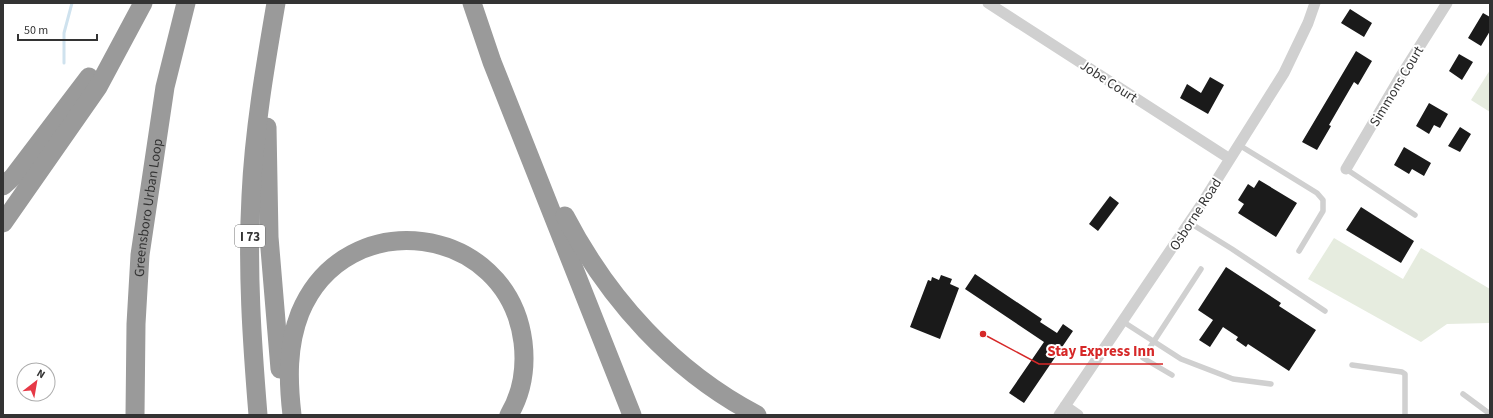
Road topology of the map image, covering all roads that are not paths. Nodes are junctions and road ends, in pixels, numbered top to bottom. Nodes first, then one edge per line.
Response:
1 (141, 3) edge
2 (186, 3) edge
3 (276, 3) edge
4 (472, 3) edge
5 (988, 3) edge
6 (1315, 3) edge
7 (1447, 3) edge
8 (266, 57) junction
9 (1239, 145) junction
10 (526, 149) junction
11 (1230, 159) junction
12 (1346, 170) joint
13 (3, 186) edge
14 (1415, 215) dead end
15 (3, 223) edge
16 (1190, 223) junction
17 (1299, 251) dead end
18 (1201, 269) dead end
19 (1325, 311) dead end
20 (1122, 321) junction
21 (1153, 342) junction
22 (1352, 365) dead end
23 (1172, 376) dead end
24 (1271, 384) dead end
25 (1464, 394) dead end
26 (1062, 411) edge
27 (1490, 414) edge
28 (136, 415) edge
29 (258, 415) edge
30 (285, 415) edge
31 (292, 415) edge
32 (509, 415) edge
33 (632, 415) edge
34 (757, 415) edge
35 (1078, 415) edge
36 (1405, 415) edge

1 - 13 highway
1 - 15 highway
2 - 28 highway, Greensboro Urban Loop
3 - 8 highway, I 73
4 - 10 highway
5 - 11 street, Jobe Court
6 - 9 street, Osborne Road
7 - 12 street, Simmons Court
8 - 29 highway, I 73
8 - 30 highway, I 73
9 - 11 street, Osborne Road
9 - 17 lane
10 - 33 highway
10 - 34 highway
11 - 16 street, Osborne Road
12 - 14 lane
16 - 19 lane
16 - 20 street, Osborne Road
18 - 21 lane
20 - 21 lane
20 - 26 street, Osborne Road
21 - 23 lane
21 - 24 lane
22 - 36 lane
25 - 27 lane
26 - 35 street
31 - 32 highway

